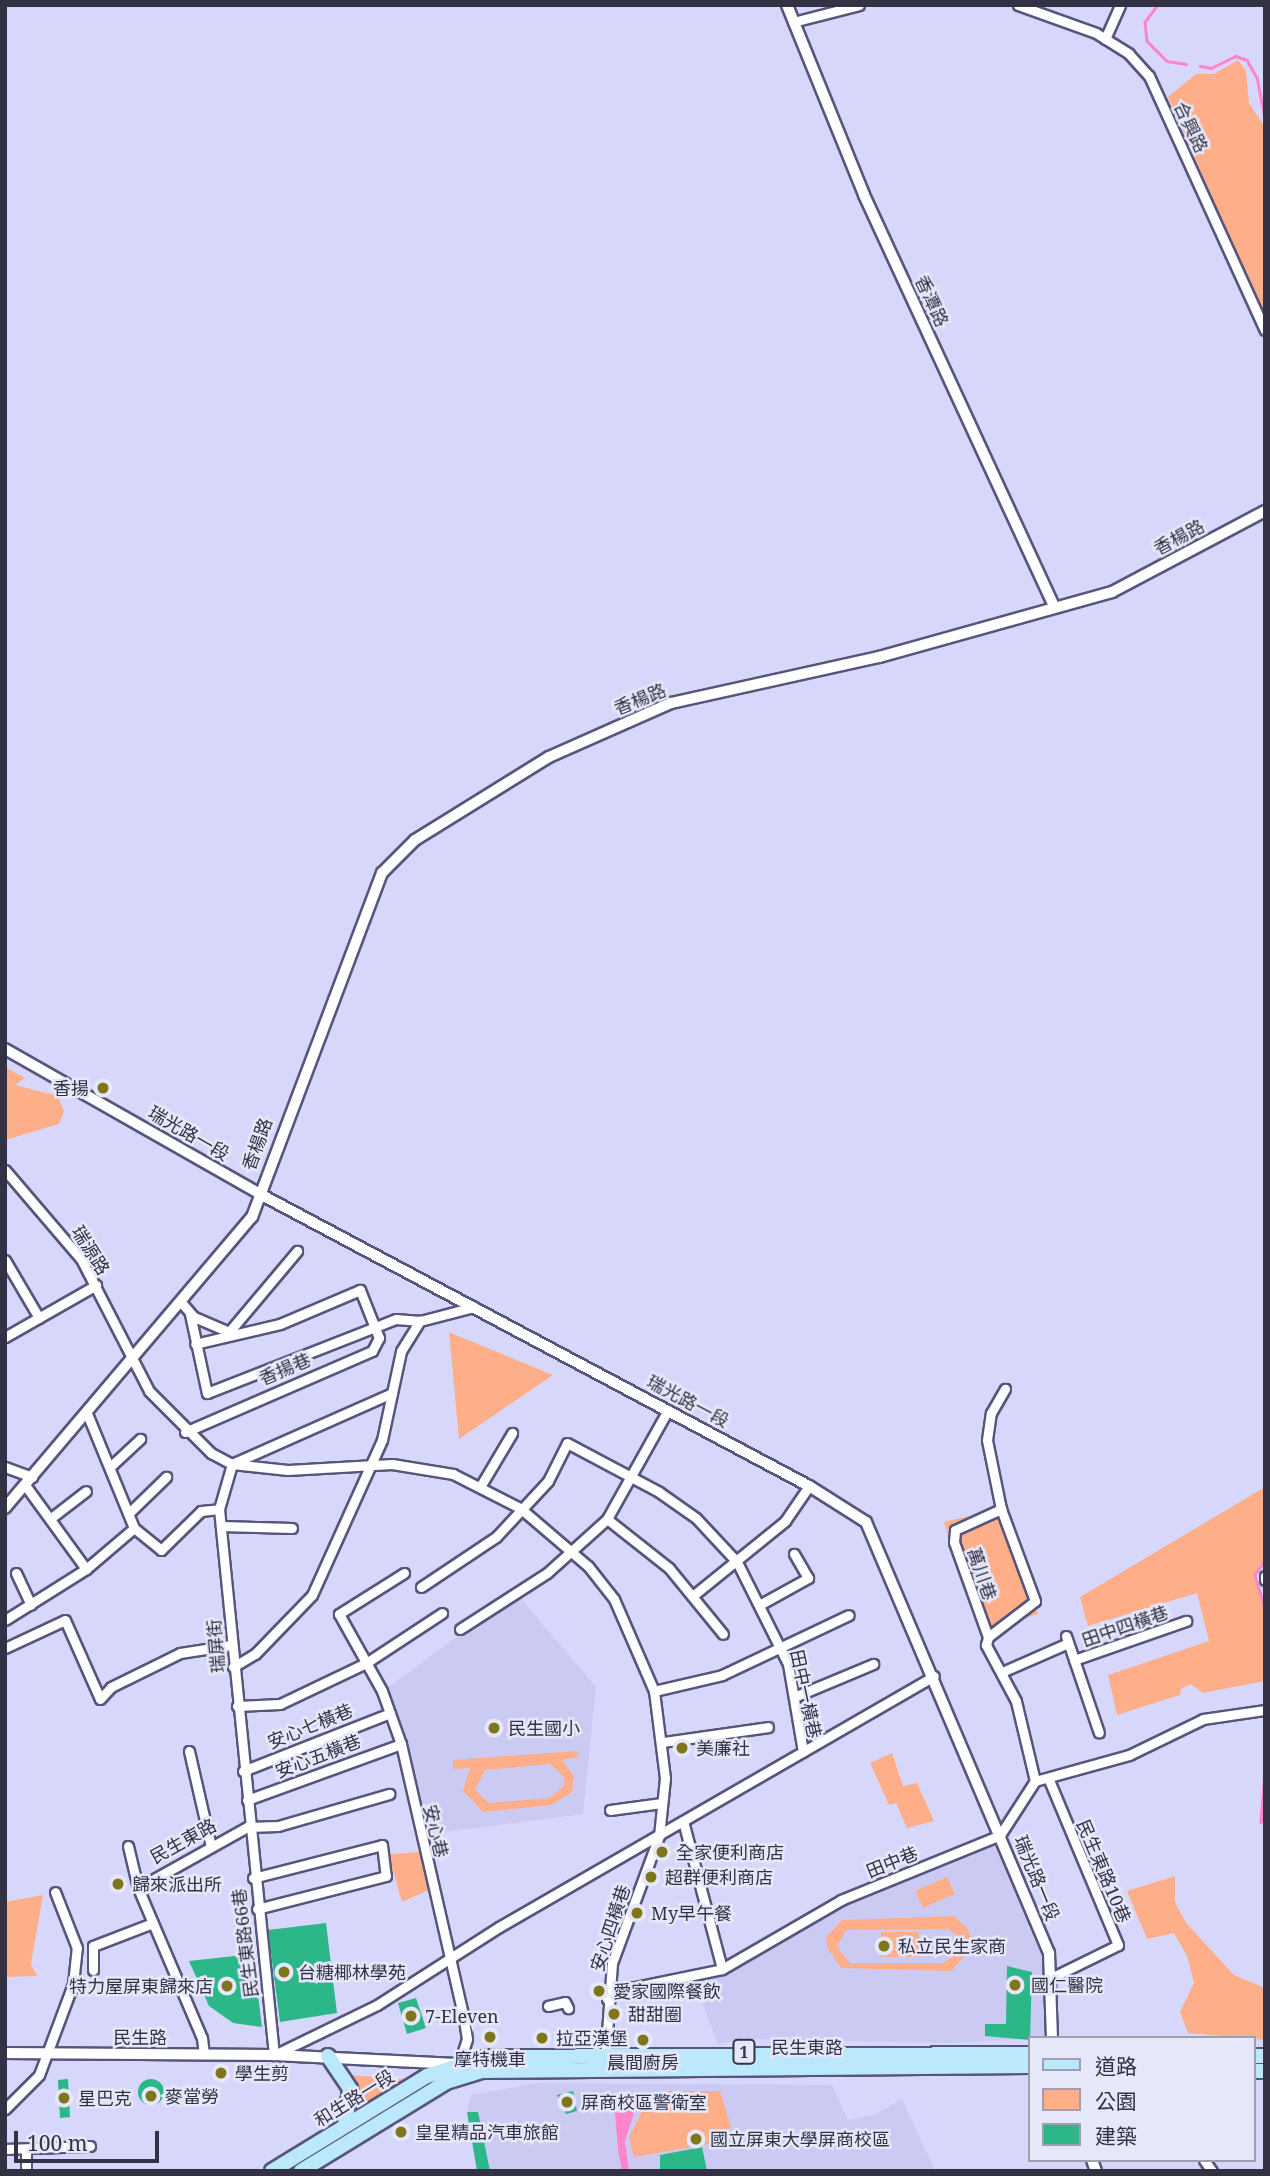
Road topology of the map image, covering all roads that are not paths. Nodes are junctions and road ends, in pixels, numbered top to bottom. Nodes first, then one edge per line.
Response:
1 (787, 5) edge
2 (859, 5) edge
3 (1018, 5) edge
4 (1120, 5) edge
5 (793, 22) junction
6 (1105, 39) junction
7 (1265, 330) edge
8 (1265, 511) edge
9 (1054, 607) junction
10 (5, 1049) edge
11 (5, 1170) edge
12 (258, 1193) junction
13 (297, 1251) dead end
14 (5, 1260) edge
15 (96, 1285) junction
16 (180, 1301) junction
17 (474, 1307) junction
18 (190, 1314) junction
19 (38, 1318) junction
20 (420, 1321) junction
21 (374, 1326) junction
22 (229, 1332) junction
23 (5, 1337) edge
24 (195, 1344) junction
25 (130, 1360) junction
26 (1005, 1389) dead end
27 (392, 1393) junction
28 (86, 1410) junction
29 (668, 1410) junction
30 (185, 1432) junction
31 (512, 1433) dead end
32 (140, 1439) dead end
33 (232, 1464) junction
34 (372, 1465) junction
35 (111, 1466) junction
36 (5, 1467) edge
37 (635, 1475) junction
38 (166, 1477) dead end
39 (29, 1481) junction
40 (809, 1486) junction
41 (480, 1487) junction
42 (86, 1491) dead end
43 (5, 1508) edge
44 (520, 1508) junction
45 (219, 1509) junction
46 (1001, 1509) junction
47 (128, 1513) junction
48 (51, 1518) junction
49 (607, 1519) junction
50 (221, 1526) junction
51 (134, 1528) junction
52 (292, 1528) dead end
53 (570, 1550) junction
54 (793, 1555) dead end
55 (737, 1562) junction
56 (86, 1569) junction
57 (16, 1573) dead end
58 (404, 1573) dead end
59 (421, 1587) dead end
60 (695, 1594) junction
61 (761, 1604) junction
62 (31, 1605) junction
63 (442, 1613) dead end
64 (849, 1615) dead end
65 (5, 1620) edge
66 (1186, 1621) dead end
67 (460, 1629) dead end
68 (723, 1634) dead end
69 (986, 1641) junction
70 (231, 1645) junction
71 (780, 1647) junction
72 (5, 1648) edge
73 (1074, 1660) junction
74 (366, 1662) junction
75 (873, 1664) dead end
76 (233, 1667) junction
77 (1002, 1672) junction
78 (934, 1676) junction
79 (653, 1691) junction
80 (794, 1697) junction
81 (237, 1706) junction
82 (1265, 1710) edge
83 (390, 1713) junction
84 (768, 1727) dead end
85 (1100, 1733) dead end
86 (663, 1742) junction
87 (401, 1744) junction
88 (189, 1751) dead end
89 (803, 1752) junction
90 (243, 1771) junction
91 (1049, 1780) junction
92 (1035, 1781) junction
93 (389, 1794) dead end
94 (247, 1800) junction
95 (662, 1803) junction
96 (610, 1810) dead end
97 (683, 1821) junction
98 (247, 1827) junction
99 (1000, 1835) junction
100 (659, 1836) junction
101 (128, 1846) dead end
102 (212, 1847) junction
103 (253, 1878) junction
104 (138, 1888) junction
105 (55, 1892) dead end
106 (257, 1909) junction
107 (153, 1923) junction
108 (448, 1957) junction
109 (93, 1969) dead end
110 (722, 1969) junction
111 (1053, 1977) junction
112 (607, 1999) junction
113 (548, 2006) dead end
114 (568, 2008) dead end
115 (1052, 2036) edge
116 (5, 2053) edge
117 (1028, 2053) edge
118 (50, 2054) junction
119 (204, 2054) junction
120 (274, 2054) junction
121 (328, 2056) junction
122 (605, 2060) junction
123 (459, 2064) junction
124 (1028, 2066) edge
125 (484, 2071) junction
126 (5, 2109) edge
127 (345, 2126) junction
128 (90, 2146) dead end
129 (5, 2149) edge
130 (26, 2150) junction
131 (26, 2171) edge
132 (272, 2171) edge
133 (301, 2171) edge

1 - 5 street, 香潭路
2 - 5 street
3 - 6 street, 合興路
4 - 6 street
5 - 9 street, 香潭路
6 - 7 street, 合興路
8 - 9 street, 香楊路
9 - 12 street, 香楊路
10 - 12 street, 瑞光路一段
11 - 15 street, 瑞源路
12 - 16 street
12 - 17 street, 瑞光路一段
13 - 22 street
14 - 19 street
15 - 19 street
15 - 25 street, 瑞源路
16 - 18 street
16 - 25 street
17 - 20 street
17 - 29 street, 瑞光路一段
18 - 22 street
18 - 24 street
19 - 23 street
20 - 21 street
20 - 27 street
21 - 22 street
21 - 24 street
21 - 30 street, 香揚巷
22 - 24 street
25 - 28 street
25 - 30 street
26 - 46 street, 萬川巷
27 - 33 street
27 - 34 street
28 - 35 street
28 - 39 street
29 - 37 street
29 - 40 street, 瑞光路一段
30 - 33 street
31 - 41 street
32 - 35 street
33 - 34 street
33 - 45 street, 瑞屏街
34 - 41 street
34 - 76 street
35 - 47 street
36 - 39 street
37 - 44 street, 田中一橫巷
37 - 49 street
37 - 55 street, 田中一橫巷
38 - 47 street
39 - 43 street
39 - 48 street
40 - 55 street
40 - 78 street, 瑞光路一段
41 - 44 street
42 - 48 street
44 - 53 street, 安心四橫巷
44 - 59 street
45 - 50 street, 瑞屏街
45 - 51 street
46 - 69 street, 萬川巷
46 - 69 street, 萬川巷
47 - 51 street
48 - 56 street
49 - 53 street
49 - 60 street
50 - 52 street
50 - 70 street, 瑞屏街
51 - 56 street
53 - 67 street
53 - 79 street, 安心四橫巷
54 - 61 street
55 - 60 street
55 - 61 street, 田中一橫巷
56 - 62 street
57 - 62 street
58 - 74 street, 安心巷
60 - 68 street
61 - 71 street, 田中一橫巷
62 - 65 street
63 - 74 street
64 - 71 street
66 - 73 street, 田中四橫巷
69 - 77 street
70 - 72 street
70 - 76 street, 瑞屏街
71 - 79 street
71 - 80 street, 田中一橫巷
73 - 77 street, 田中四橫巷
73 - 85 street, 田中四橫巷
74 - 81 street
74 - 83 street, 安心巷
75 - 80 street
76 - 81 street, 瑞屏街
77 - 92 street
78 - 89 street
78 - 99 street, 瑞光路一段
79 - 86 street, 安心四橫巷
80 - 89 street, 田中一橫巷
81 - 90 street, 瑞屏街
82 - 91 street
83 - 87 street, 安心巷
83 - 90 street, 安心七橫巷
84 - 86 street
86 - 95 street, 安心四橫巷
87 - 94 street, 安心五橫巷
87 - 108 street, 安心巷
88 - 102 street
89 - 97 street
90 - 94 street, 瑞屏街
91 - 92 street
91 - 111 street, 民生東路10巷
92 - 99 street
93 - 98 street
94 - 98 street, 瑞屏街
95 - 96 street
95 - 100 street, 安心四橫巷
97 - 100 street
97 - 110 street
98 - 102 street, 民生東路
98 - 103 street, 民生東路66巷
99 - 110 street, 田中巷
99 - 111 street, 瑞光路一段
100 - 108 street
100 - 112 street, 安心四橫巷
101 - 104 street
102 - 104 street, 民生東路
103 - 106 street, 民生東路66巷
103 - 106 street
104 - 107 street
105 - 118 street
106 - 120 street, 民生東路66巷
107 - 109 street
107 - 119 street
108 - 120 street
108 - 123 street, 安心巷
110 - 112 street, 田中巷
111 - 115 street, 瑞光路一段
112 - 122 street, 安心四橫巷
113 - 114 street
116 - 118 street, 民生路
117 - 122 main road, 民生東路 / 1
118 - 119 street, 民生路
118 - 126 street
119 - 120 street, 民生路
120 - 121 street, 民生東路
121 - 123 street, 民生東路
121 - 127 main road
122 - 123 main road, 民生東路 / 1
122 - 124 main road, 民生東路 / 1
122 - 125 main road, 民生東路 / 1
123 - 125 street, 民生東路
123 - 127 main road, 和生路一段 / 1
125 - 133 main road, 和生路一段 / 1
127 - 132 main road, 和生路一段 / 1
128 - 130 street
129 - 130 street
130 - 131 street

